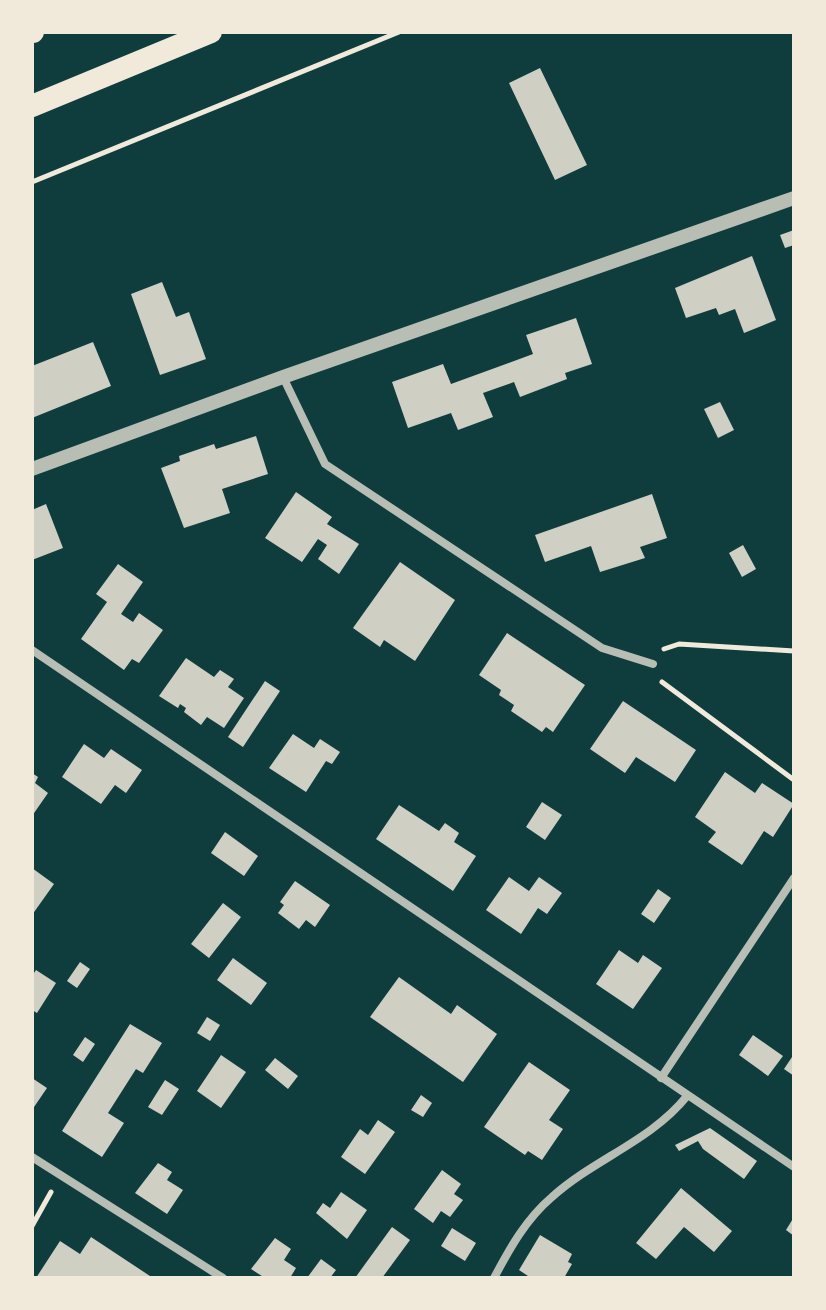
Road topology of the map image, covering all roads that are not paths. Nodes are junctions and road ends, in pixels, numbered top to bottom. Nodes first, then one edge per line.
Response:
1 (211, 32) edge
2 (32, 106) edge
3 (794, 198) edge
4 (283, 377) junction
5 (32, 469) edge
6 (32, 650) edge
7 (653, 664) road end
8 (794, 878) edge
9 (661, 1078) junction
10 (687, 1096) junction
11 (32, 1157) edge
12 (794, 1167) edge
13 (223, 1278) edge
14 (494, 1278) edge

1 - 2 highway
3 - 4 street
4 - 5 street
4 - 7 street
6 - 9 street
8 - 9 street
9 - 10 street
10 - 12 street
10 - 14 street
11 - 13 street

